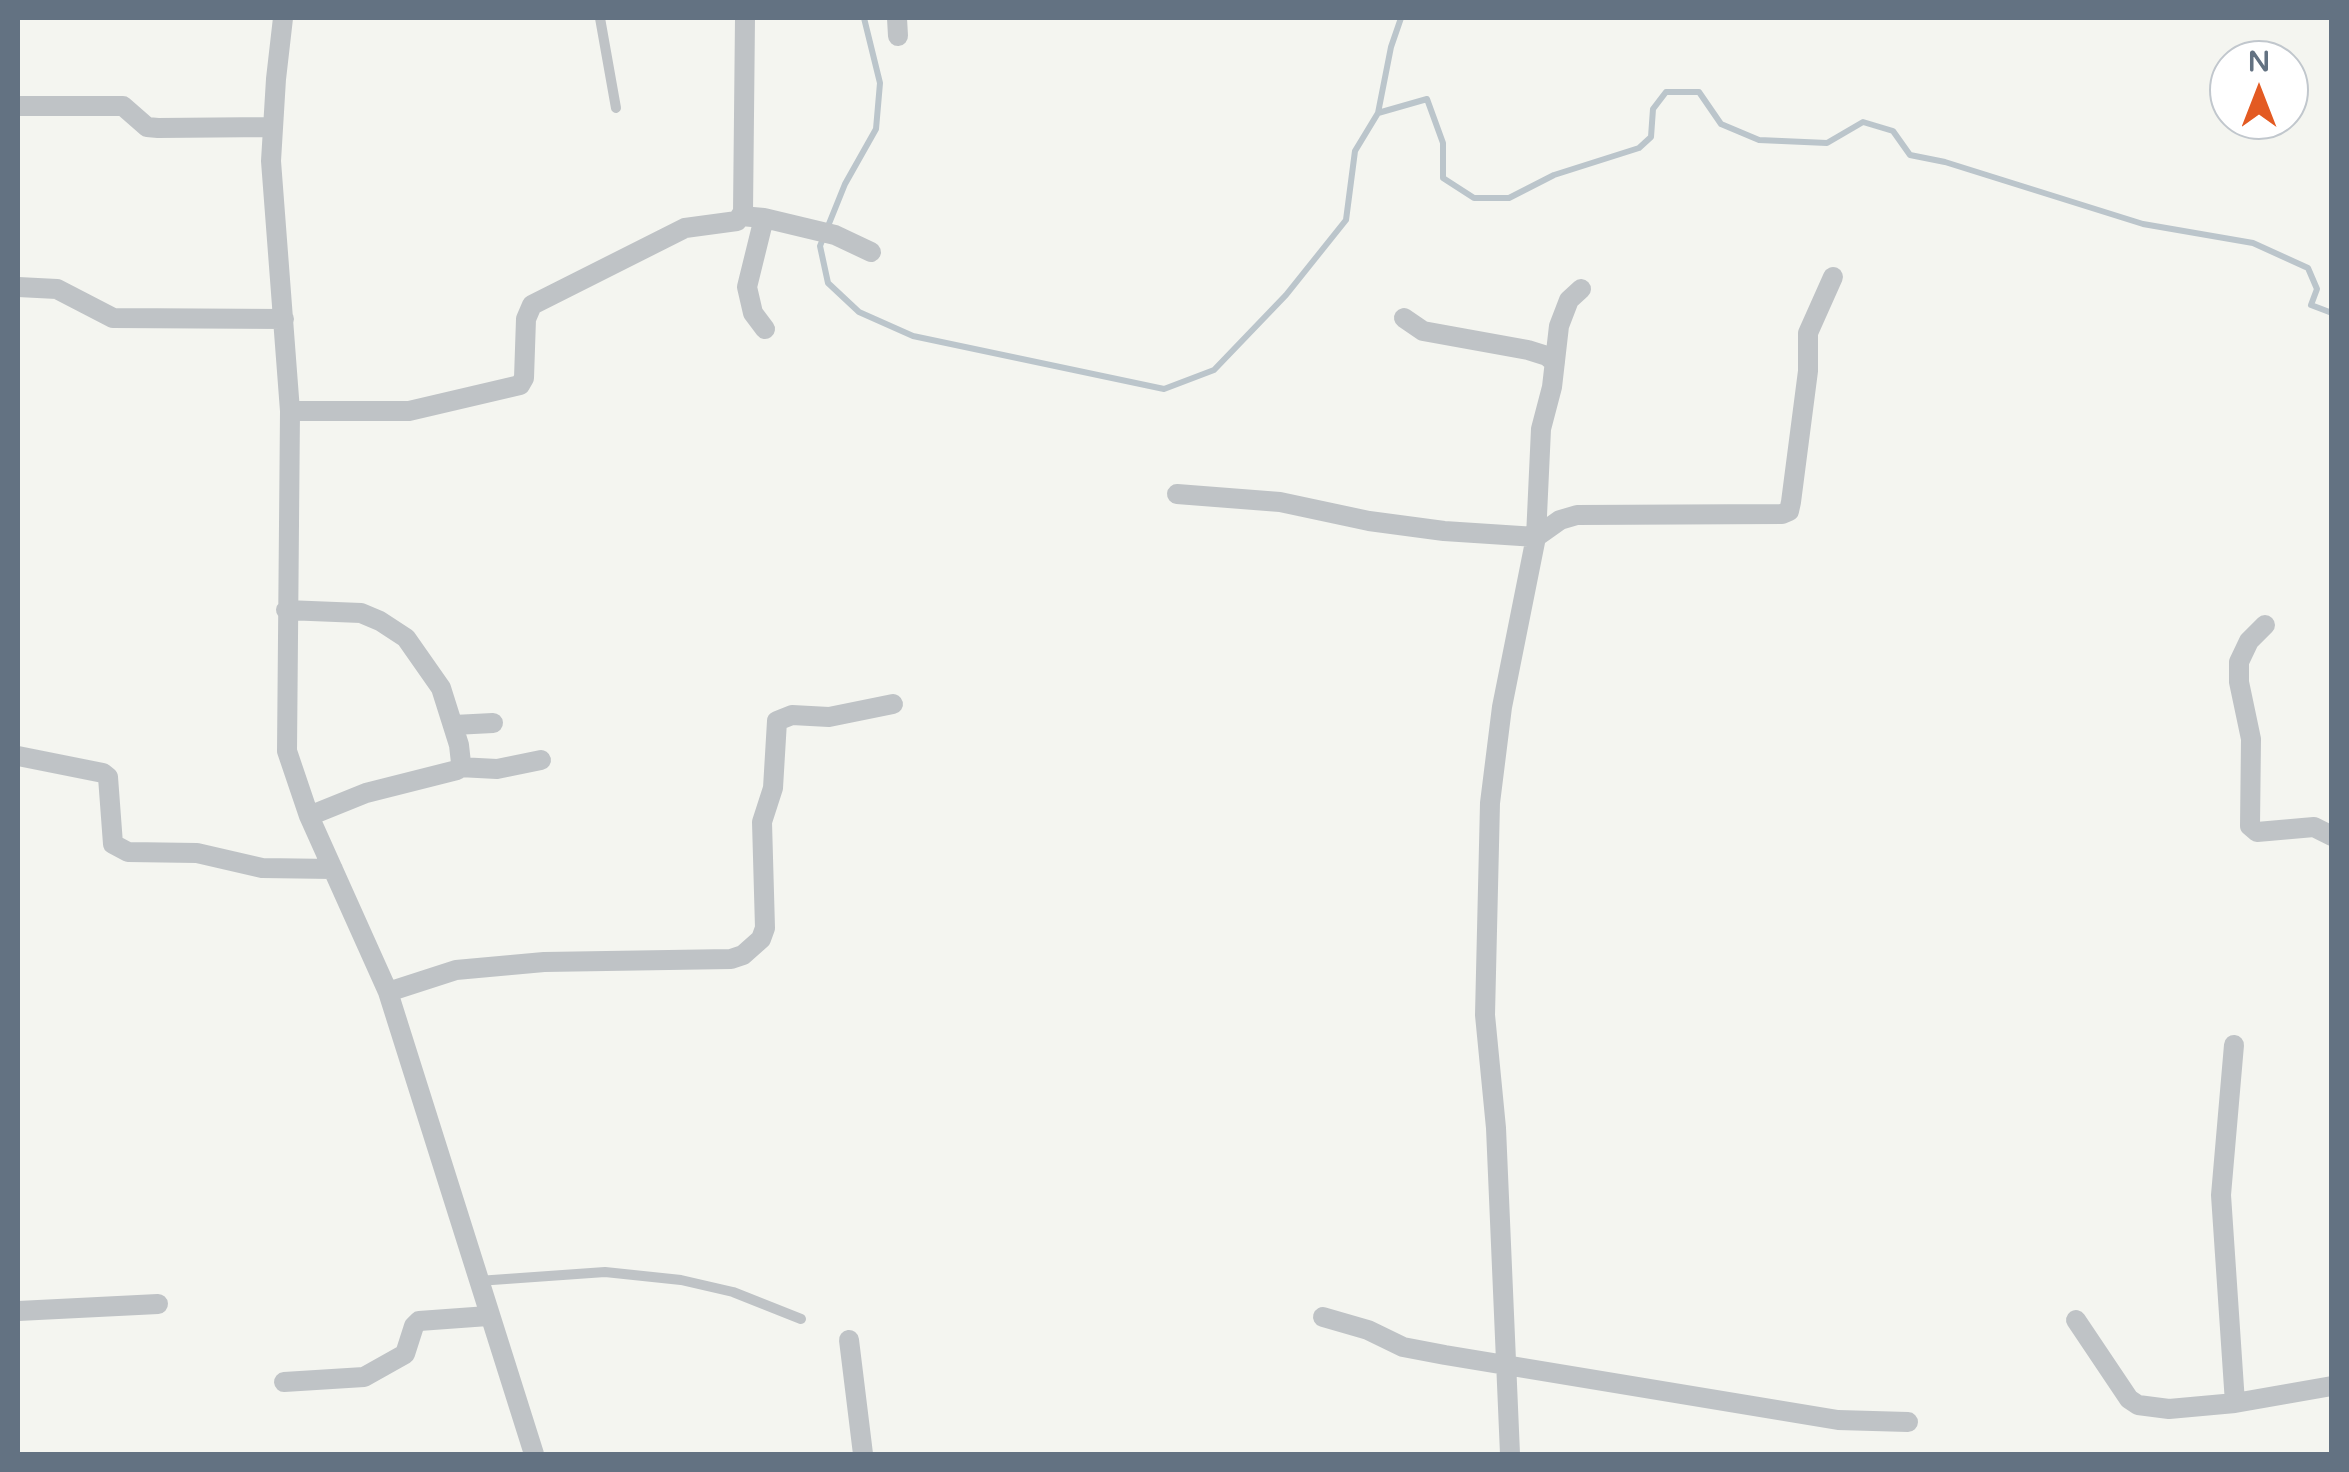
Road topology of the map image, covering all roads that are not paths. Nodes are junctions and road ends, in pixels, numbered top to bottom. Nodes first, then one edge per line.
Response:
1 (284, 18) edge
2 (600, 18) edge
3 (746, 18) edge
4 (18, 106) edge
5 (616, 108) dead end
6 (272, 127) junction
7 (741, 216) junction
8 (764, 218) junction
9 (871, 252) dead end
10 (1834, 278) dead end
11 (18, 287) edge
12 (1580, 289) dead end
13 (1404, 318) dead end
14 (284, 319) junction
15 (765, 329) dead end
16 (1554, 363) junction
17 (290, 411) junction
18 (1177, 494) dead end
19 (1536, 536) junction
20 (286, 610) junction
21 (2264, 625) dead end
22 (893, 704) dead end
23 (493, 723) dead end
24 (454, 725) junction
25 (18, 756) edge
26 (541, 760) dead end
27 (459, 767) junction
28 (310, 816) junction
29 (2332, 836) edge
30 (332, 870) junction
31 (388, 992) junction
32 (2234, 1045) dead end
33 (477, 1282) junction
34 (158, 1304) dead end
35 (18, 1311) edge
36 (488, 1316) junction
37 (1323, 1317) dead end
38 (801, 1319) dead end
39 (2076, 1320) dead end
40 (849, 1340) dead end
41 (1508, 1366) junction
42 (284, 1382) dead end
43 (2332, 1386) edge
44 (2235, 1402) junction
45 (1908, 1422) dead end
46 (534, 1454) edge
47 (863, 1454) edge
48 (1510, 1454) edge

1 - 6 street
2 - 5 lane
3 - 7 street
4 - 6 street
6 - 14 street
7 - 8 street
7 - 17 street
8 - 9 street
8 - 15 street
10 - 19 street
11 - 14 street
12 - 16 street
13 - 16 street
14 - 17 street
16 - 19 street
17 - 20 street
18 - 19 street
19 - 41 street
20 - 24 street
20 - 28 street
21 - 29 street
22 - 31 street
23 - 24 street
24 - 27 street
25 - 30 street
26 - 27 street
27 - 28 street
28 - 30 street
30 - 31 street
31 - 33 street
32 - 44 street
33 - 36 street
33 - 38 lane
34 - 35 street
36 - 42 street
36 - 46 street
37 - 41 street
39 - 44 street
40 - 47 street
41 - 45 street
41 - 48 street
43 - 44 street

